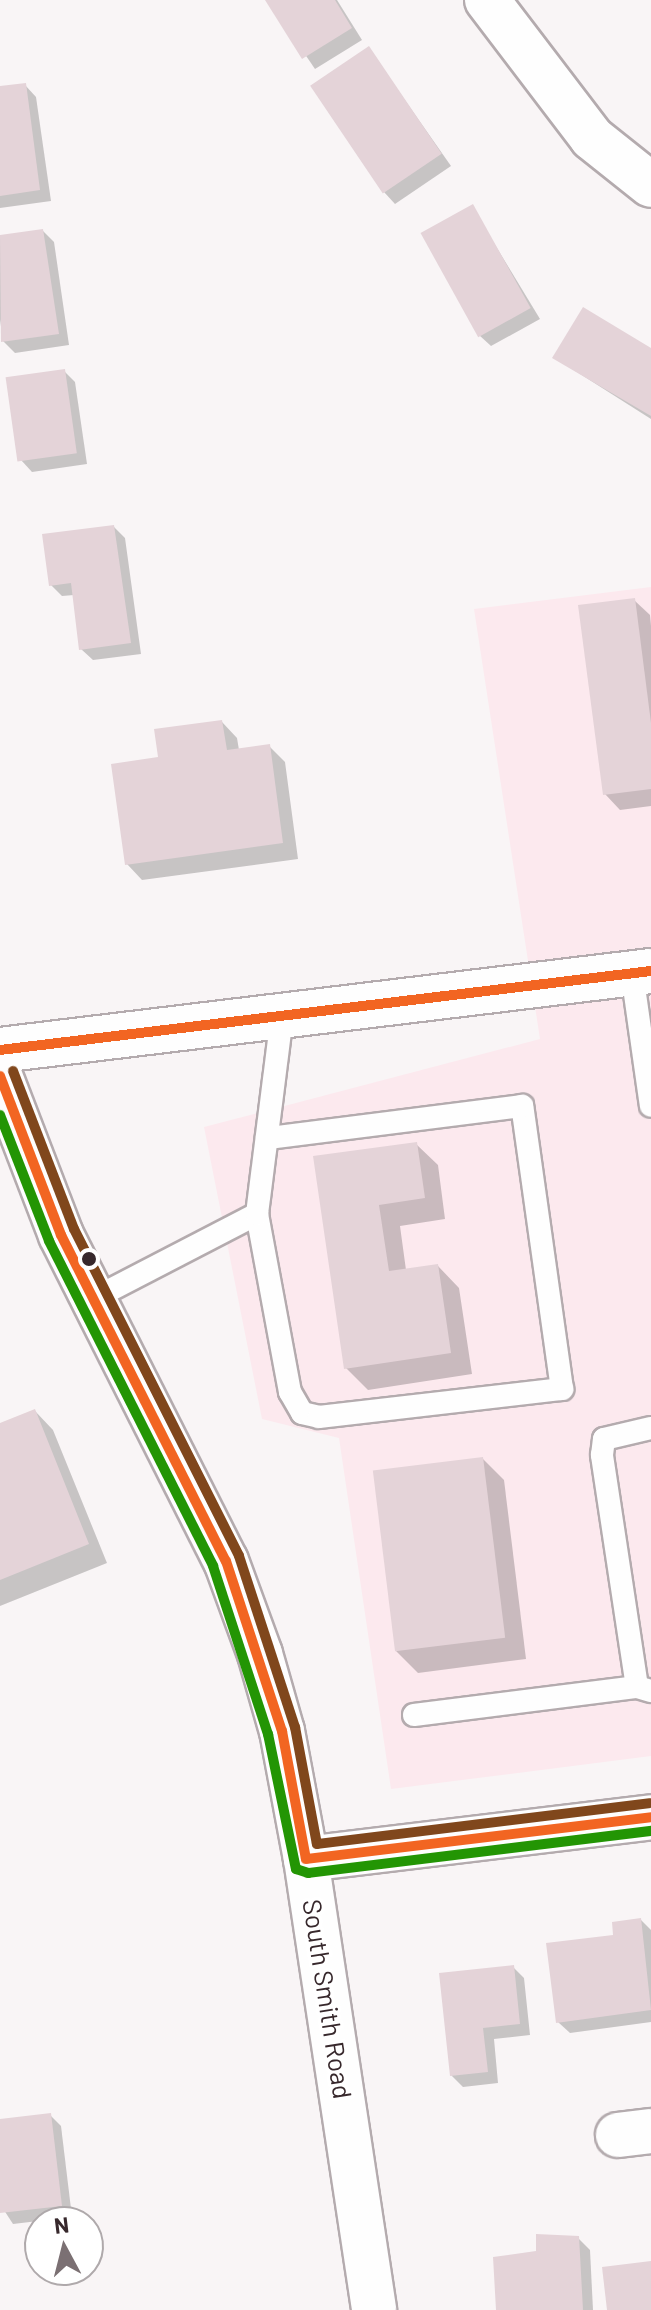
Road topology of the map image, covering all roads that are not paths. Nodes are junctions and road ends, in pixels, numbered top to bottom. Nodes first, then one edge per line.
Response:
1 (487, 0) edge
2 (651, 185) edge
3 (642, 972) edge
4 (282, 1016) junction
5 (0, 1050) edge
6 (0, 1076) edge
7 (651, 1106) edge
8 (267, 1138) junction
9 (257, 1214) junction
10 (93, 1299) junction
11 (651, 1428) edge
12 (644, 1689) edge
13 (414, 1715) dead end
14 (651, 1817) edge
15 (306, 1859) junction
16 (374, 2310) edge

1 - 2 main road
3 - 4 main road
3 - 7 lane
4 - 5 main road
4 - 8 lane
6 - 10 main road, South Smith Road
8 - 9 lane
8 - 9 lane
9 - 10 lane
10 - 15 main road, South Smith Road
11 - 12 lane
12 - 13 lane
14 - 15 main road
15 - 16 main road, South Smith Road

